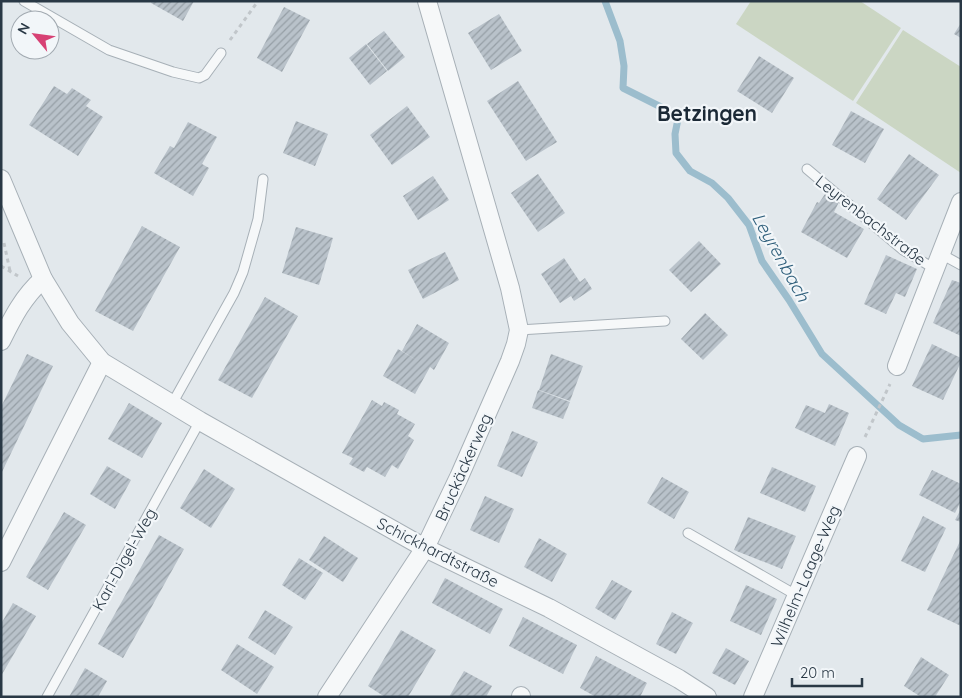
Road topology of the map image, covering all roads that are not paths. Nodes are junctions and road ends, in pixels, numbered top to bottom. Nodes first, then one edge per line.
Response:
1 (24, 1) edge
2 (427, 1) edge
3 (221, 53) road end
4 (807, 169) dead end
5 (263, 179) dead end
6 (2, 183) edge
7 (961, 202) edge
8 (938, 262) junction
9 (961, 265) edge
10 (43, 280) junction
11 (665, 322) dead end
12 (519, 330) junction
13 (1, 341) edge
14 (102, 362) junction
15 (897, 366) dead end
16 (172, 404) junction
17 (200, 421) junction
18 (857, 456) dead end
19 (688, 533) dead end
20 (425, 548) junction
21 (1, 562) edge
22 (796, 595) junction
23 (47, 697) edge
24 (327, 697) edge
25 (706, 697) edge
26 (753, 697) edge

1 - 3 lane
2 - 12 street, Bruckäckerweg
4 - 8 lane, Leyrenbachstraße
5 - 16 lane
6 - 10 street, Schickhardtstraße
7 - 8 street, Leyrenbachstraße
8 - 9 lane, Leyrenbachstraße
8 - 15 street, Leyrenbachstraße
10 - 13 street
10 - 14 street, Schickhardtstraße
11 - 12 lane
12 - 20 street, Bruckäckerweg
14 - 16 street, Schickhardtstraße
14 - 21 street
16 - 17 street, Schickhardtstraße
17 - 20 street, Schickhardtstraße
17 - 23 lane, Karl-Digel-Weg
18 - 22 street, Wilhelm-Laage-Weg
19 - 22 lane
20 - 24 street, Bruckäckerweg
20 - 25 street, Schickhardtstraße
22 - 26 street, Wilhelm-Laage-Weg

